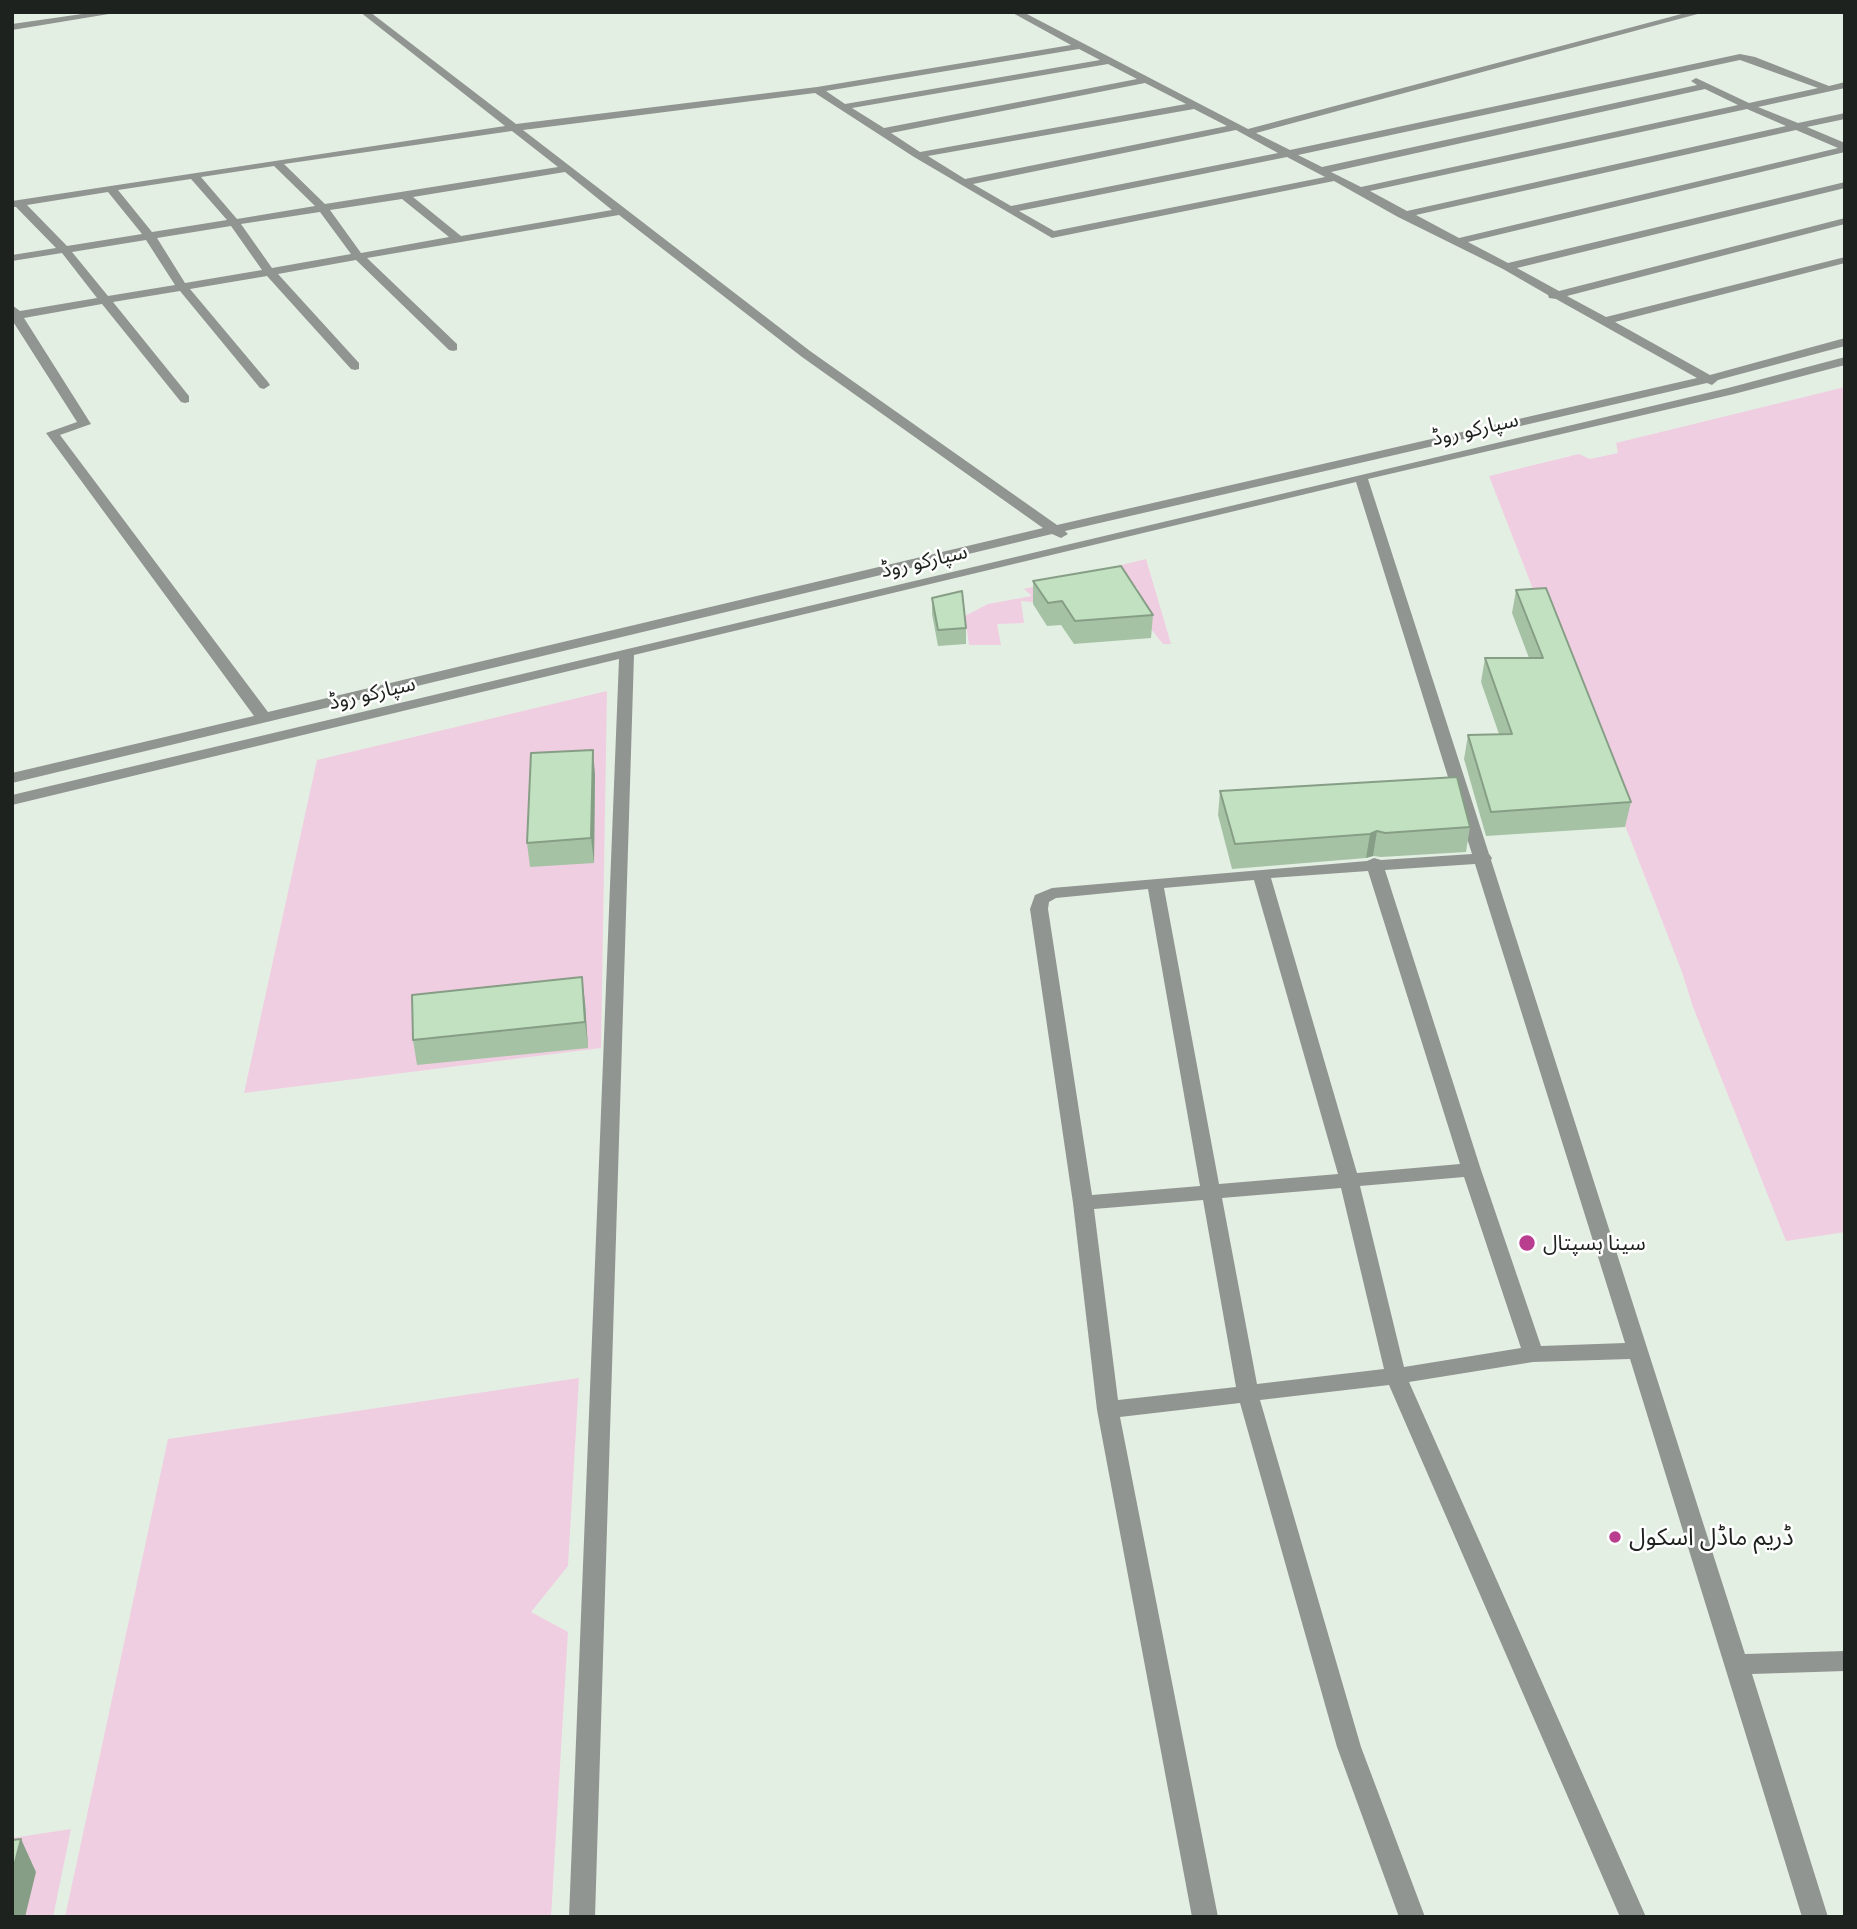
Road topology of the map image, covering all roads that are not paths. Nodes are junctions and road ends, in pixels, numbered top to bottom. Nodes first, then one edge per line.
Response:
1 (117, 12) edge
2 (364, 12) edge
3 (1015, 12) edge
4 (1701, 12) edge
5 (12, 27) edge
6 (1079, 46) junction
7 (1109, 61) junction
8 (1675, 70) junction
9 (1146, 80) junction
10 (1845, 85) edge
11 (1706, 86) junction
12 (1829, 89) junction
13 (817, 90) junction
14 (1194, 106) junction
15 (842, 107) junction
16 (1750, 107) junction
17 (1845, 116) edge
18 (1797, 127) junction
19 (512, 128) junction
20 (1242, 130) junction
21 (881, 132) junction
22 (1845, 148) edge
23 (1287, 154) junction
24 (918, 155) junction
25 (276, 162) junction
26 (566, 169) junction
27 (1319, 170) junction
28 (194, 175) junction
29 (1334, 178) junction
30 (965, 182) junction
31 (1845, 185) edge
32 (110, 187) junction
33 (1357, 191) junction
34 (406, 196) junction
35 (16, 203) edge
36 (324, 209) junction
37 (1012, 209) junction
38 (623, 211) junction
39 (1402, 215) junction
40 (1845, 221) edge
41 (234, 222) junction
42 (149, 235) junction
43 (458, 239) junction
44 (1455, 242) junction
45 (64, 249) junction
46 (358, 256) junction
47 (12, 258) edge
48 (1845, 260) edge
49 (1507, 267) junction
50 (269, 271) junction
51 (181, 285) junction
52 (1553, 296) junction
53 (104, 298) junction
54 (14, 313) edge
55 (1602, 322) junction
56 (1845, 342) edge
57 (453, 347) dead end
58 (1845, 361) edge
59 (355, 366) dead end
60 (1708, 379) junction
61 (264, 385) dead end
62 (1730, 391) junction
63 (185, 399) dead end
64 (1361, 477) junction
65 (1055, 529) junction
66 (1078, 546) junction
67 (627, 653) junction
68 (264, 718) junction
69 (12, 778) edge
70 (16, 799) edge
71 (12, 817) edge
72 (1483, 858) junction
73 (1374, 863) junction
74 (1261, 874) junction
75 (1155, 884) junction
76 (1471, 1170) junction
77 (1349, 1180) junction
78 (1213, 1192) junction
79 (1083, 1203) junction
80 (1640, 1351) junction
81 (1533, 1354) junction
82 (1396, 1376) junction
83 (1248, 1395) junction
84 (1108, 1410) junction
85 (1845, 1661) edge
86 (1737, 1664) junction
87 (582, 1917) edge
88 (1205, 1917) edge
89 (1412, 1917) edge
90 (1633, 1917) edge
91 (1815, 1917) edge

1 - 5 street
2 - 19 street
3 - 6 street
4 - 20 street
6 - 7 street
6 - 13 street
7 - 9 street
7 - 15 street
8 - 11 street
8 - 12 street
8 - 23 street
9 - 14 street
9 - 21 street
10 - 12 street
11 - 16 street
11 - 27 street
12 - 16 street
13 - 15 street
13 - 19 street
14 - 20 street
14 - 24 street
15 - 21 street
16 - 18 street
16 - 33 street
17 - 18 street
18 - 22 street
18 - 39 street
19 - 25 street
19 - 26 street
20 - 23 street
20 - 30 street
21 - 24 street
22 - 44 street
23 - 27 street
23 - 37 street
24 - 30 street
25 - 28 street
25 - 36 street
26 - 34 street
26 - 38 street
27 - 29 street
28 - 32 street
28 - 41 street
29 - 33 street
29 - 37 street
30 - 37 street
31 - 49 street
32 - 35 street
32 - 42 street
33 - 39 street
34 - 36 street
34 - 43 street
35 - 45 street
36 - 41 street
36 - 46 street
38 - 43 street
38 - 65 street
39 - 44 street
40 - 52 street
41 - 42 street
41 - 50 street
42 - 45 street
42 - 51 street
43 - 46 street
44 - 49 street
45 - 47 street
45 - 53 street
46 - 50 street
46 - 57 street
48 - 55 street
49 - 52 street
50 - 51 street
50 - 59 street
51 - 53 street
51 - 61 street
52 - 55 street
53 - 54 street
53 - 63 street
54 - 68 street
55 - 60 street
56 - 60 street, سپارکو روڈ
58 - 62 street, سپارکو روڈ
60 - 62 street
60 - 65 street, سپارکو روڈ
62 - 64 street, سپارکو روڈ
64 - 66 street, سپارکو روڈ
64 - 72 street
65 - 66 street
65 - 68 street, سپارکو روڈ
66 - 67 street, سپارکو روڈ
67 - 70 street, سپارکو روڈ
67 - 87 street
68 - 69 street, سپارکو روڈ
70 - 71 street
72 - 73 street
72 - 80 street
73 - 74 street
73 - 76 street
74 - 75 street
74 - 77 street
75 - 78 street
75 - 79 street
76 - 77 street
76 - 81 street
77 - 78 street
77 - 82 street
78 - 79 street
78 - 83 street
79 - 84 street
80 - 81 street
80 - 86 street
81 - 82 street
82 - 83 street
82 - 90 street
83 - 84 street
83 - 89 street
84 - 88 street
85 - 86 street
86 - 91 street

